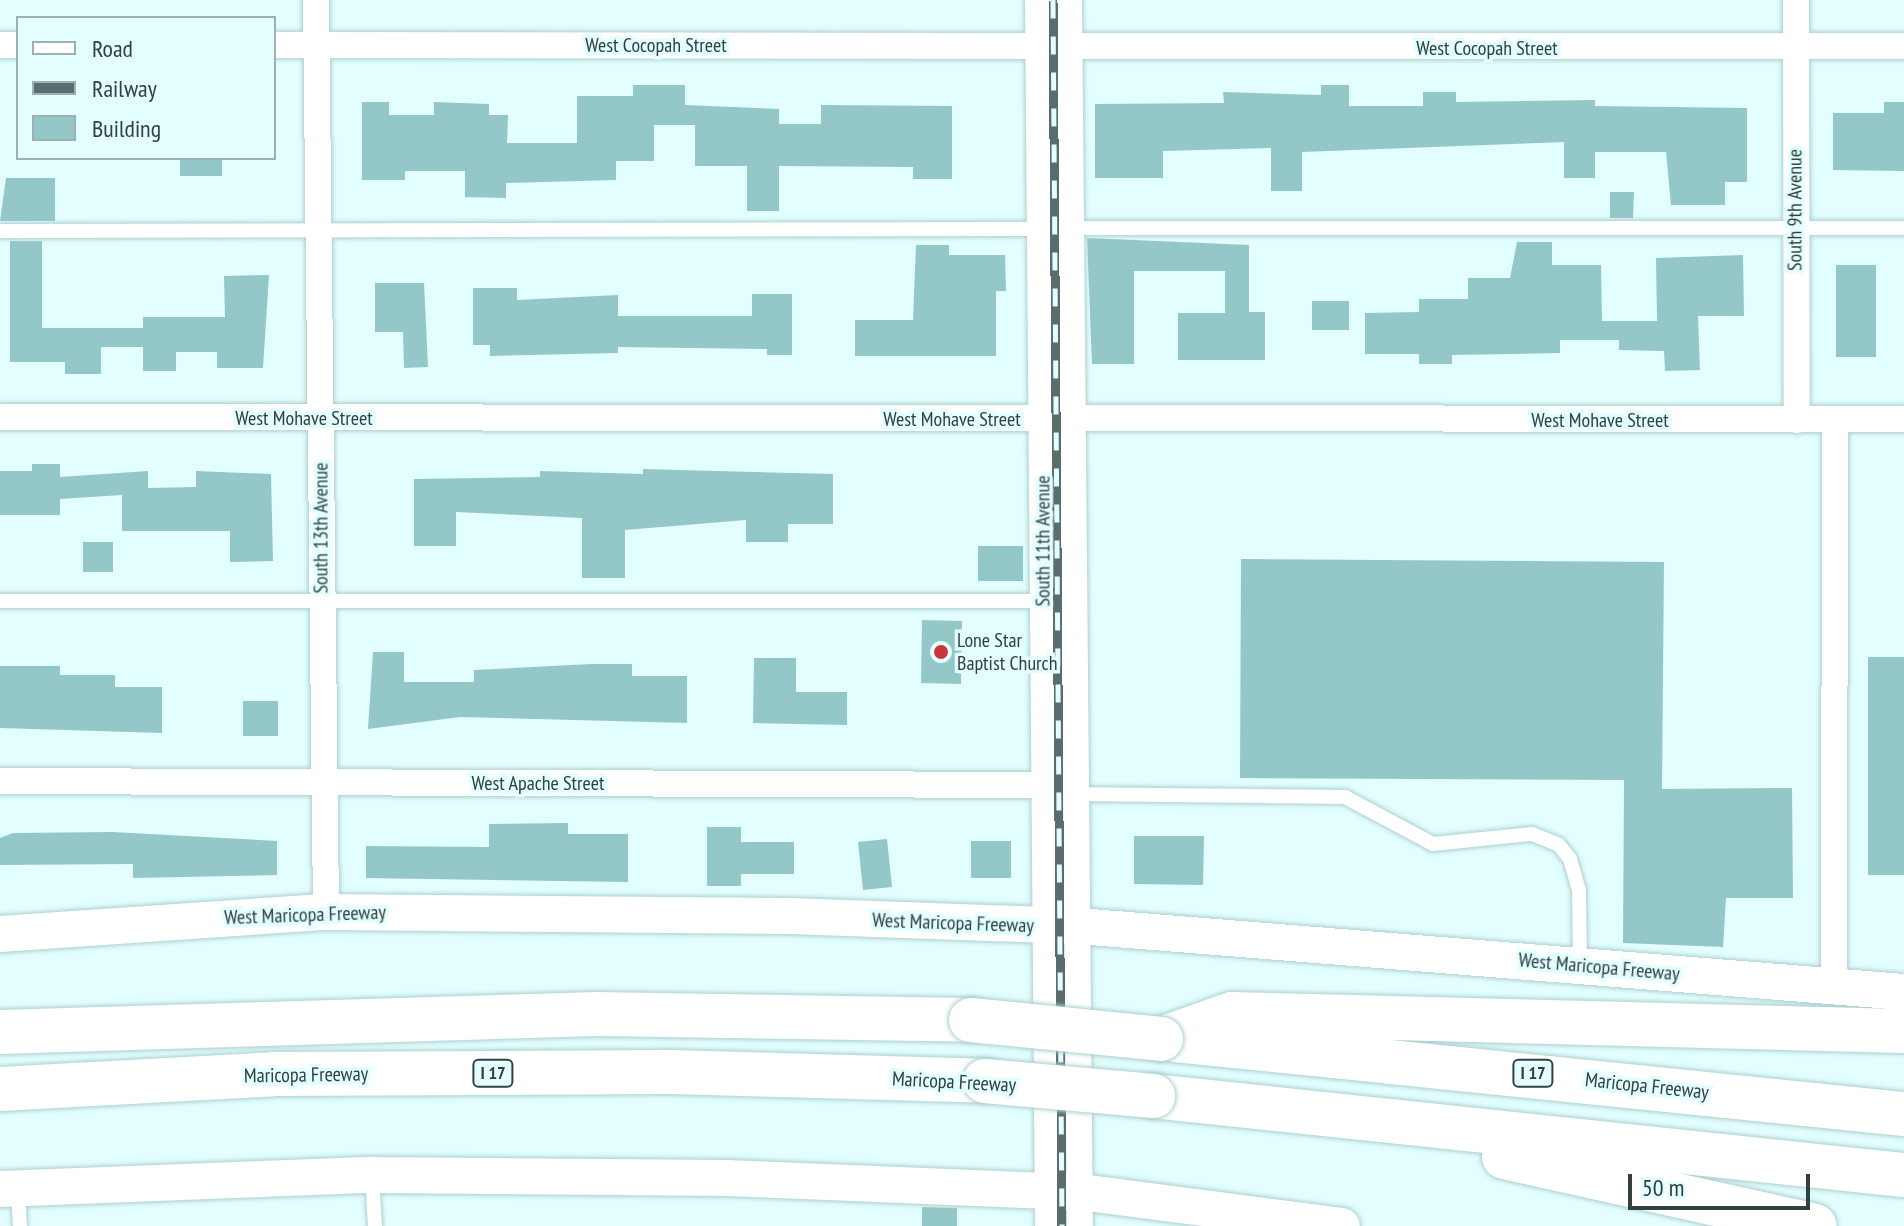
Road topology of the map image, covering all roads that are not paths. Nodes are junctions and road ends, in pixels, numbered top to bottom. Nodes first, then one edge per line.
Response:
1 (316, 0) edge
2 (1038, 0) edge
3 (1069, 0) edge
4 (1796, 0) edge
5 (276, 45) edge
6 (315, 45) junction
7 (1038, 46) junction
8 (1070, 46) junction
9 (1796, 46) junction
10 (1904, 46) edge
11 (317, 228) junction
12 (1071, 228) junction
13 (1794, 228) junction
14 (1904, 228) edge
15 (1040, 229) junction
16 (0, 231) edge
17 (0, 417) edge
18 (320, 418) junction
19 (1043, 419) junction
20 (1072, 419) junction
21 (1904, 419) edge
22 (1797, 420) junction
23 (1835, 420) junction
24 (0, 601) edge
25 (1043, 601) junction
26 (321, 604) junction
27 (0, 781) edge
28 (323, 782) junction
29 (1044, 785) junction
30 (1076, 790) junction
31 (326, 912) junction
32 (1061, 926) junction
33 (0, 934) edge
34 (1580, 966) junction
35 (1834, 986) junction
36 (1904, 992) edge
37 (1904, 1031) edge
38 (0, 1032) edge
39 (1161, 1039) junction
40 (0, 1089) edge
41 (1153, 1096) junction
42 (1904, 1114) edge
43 (372, 1175) junction
44 (1904, 1175) edge
45 (9, 1189) edge
46 (1068, 1203) edge
47 (20, 1226) edge
48 (375, 1226) edge
49 (1048, 1226) edge
50 (1342, 1226) edge
51 (1814, 1226) edge

1 - 6 street, South 13th Avenue
2 - 7 street, South 11th Avenue
3 - 8 street, South 11th Avenue
4 - 9 street, South 9th Avenue
5 - 6 street, West Cocopah Street
6 - 7 street, West Cocopah Street
6 - 11 street, South 13th Avenue
7 - 15 street, South 11th Avenue
8 - 9 street, West Cocopah Street
8 - 12 street, South 11th Avenue
9 - 10 street, West Cocopah Street
9 - 13 street, South 9th Avenue
11 - 15 lane
11 - 16 lane
11 - 18 street, South 13th Avenue
12 - 13 lane
12 - 20 street, South 11th Avenue
13 - 14 lane
13 - 22 street, South 9th Avenue
15 - 19 street, South 11th Avenue
17 - 18 street, West Mohave Street
18 - 19 street, West Mohave Street
18 - 26 street, South 13th Avenue
19 - 20 street, West Mohave Street
19 - 25 street, South 11th Avenue
20 - 22 street, West Mohave Street
20 - 30 street, South 11th Avenue
21 - 23 street, West Mohave Street
22 - 23 street, West Mohave Street
23 - 35 street
24 - 26 lane
25 - 26 lane
25 - 29 street, South 11th Avenue
26 - 28 street, South 13th Avenue
27 - 28 street, West Apache Street
28 - 29 street, West Apache Street
28 - 31 street, South 13th Avenue
29 - 30 street, West Apache Street
29 - 32 street, South 11th Avenue
30 - 32 street, South 11th Avenue
30 - 34 lane
31 - 32 main road, West Maricopa Freeway
31 - 33 main road, West Maricopa Freeway
32 - 34 main road, West Maricopa Freeway
32 - 46 street, South 11th Avenue
34 - 35 main road, West Maricopa Freeway
35 - 36 main road, West Maricopa Freeway
37 - 39 highway
38 - 39 highway, Maricopa Freeway / I 17, bridge
39 - 42 highway, Maricopa Freeway / I 17
40 - 41 highway, Maricopa Freeway / I 17, bridge
41 - 44 highway, Maricopa Freeway / I 17
41 - 51 highway
43 - 45 main road
43 - 46 main road
43 - 48 lane
45 - 47 lane
46 - 49 street, South 11th Avenue
46 - 50 main road

